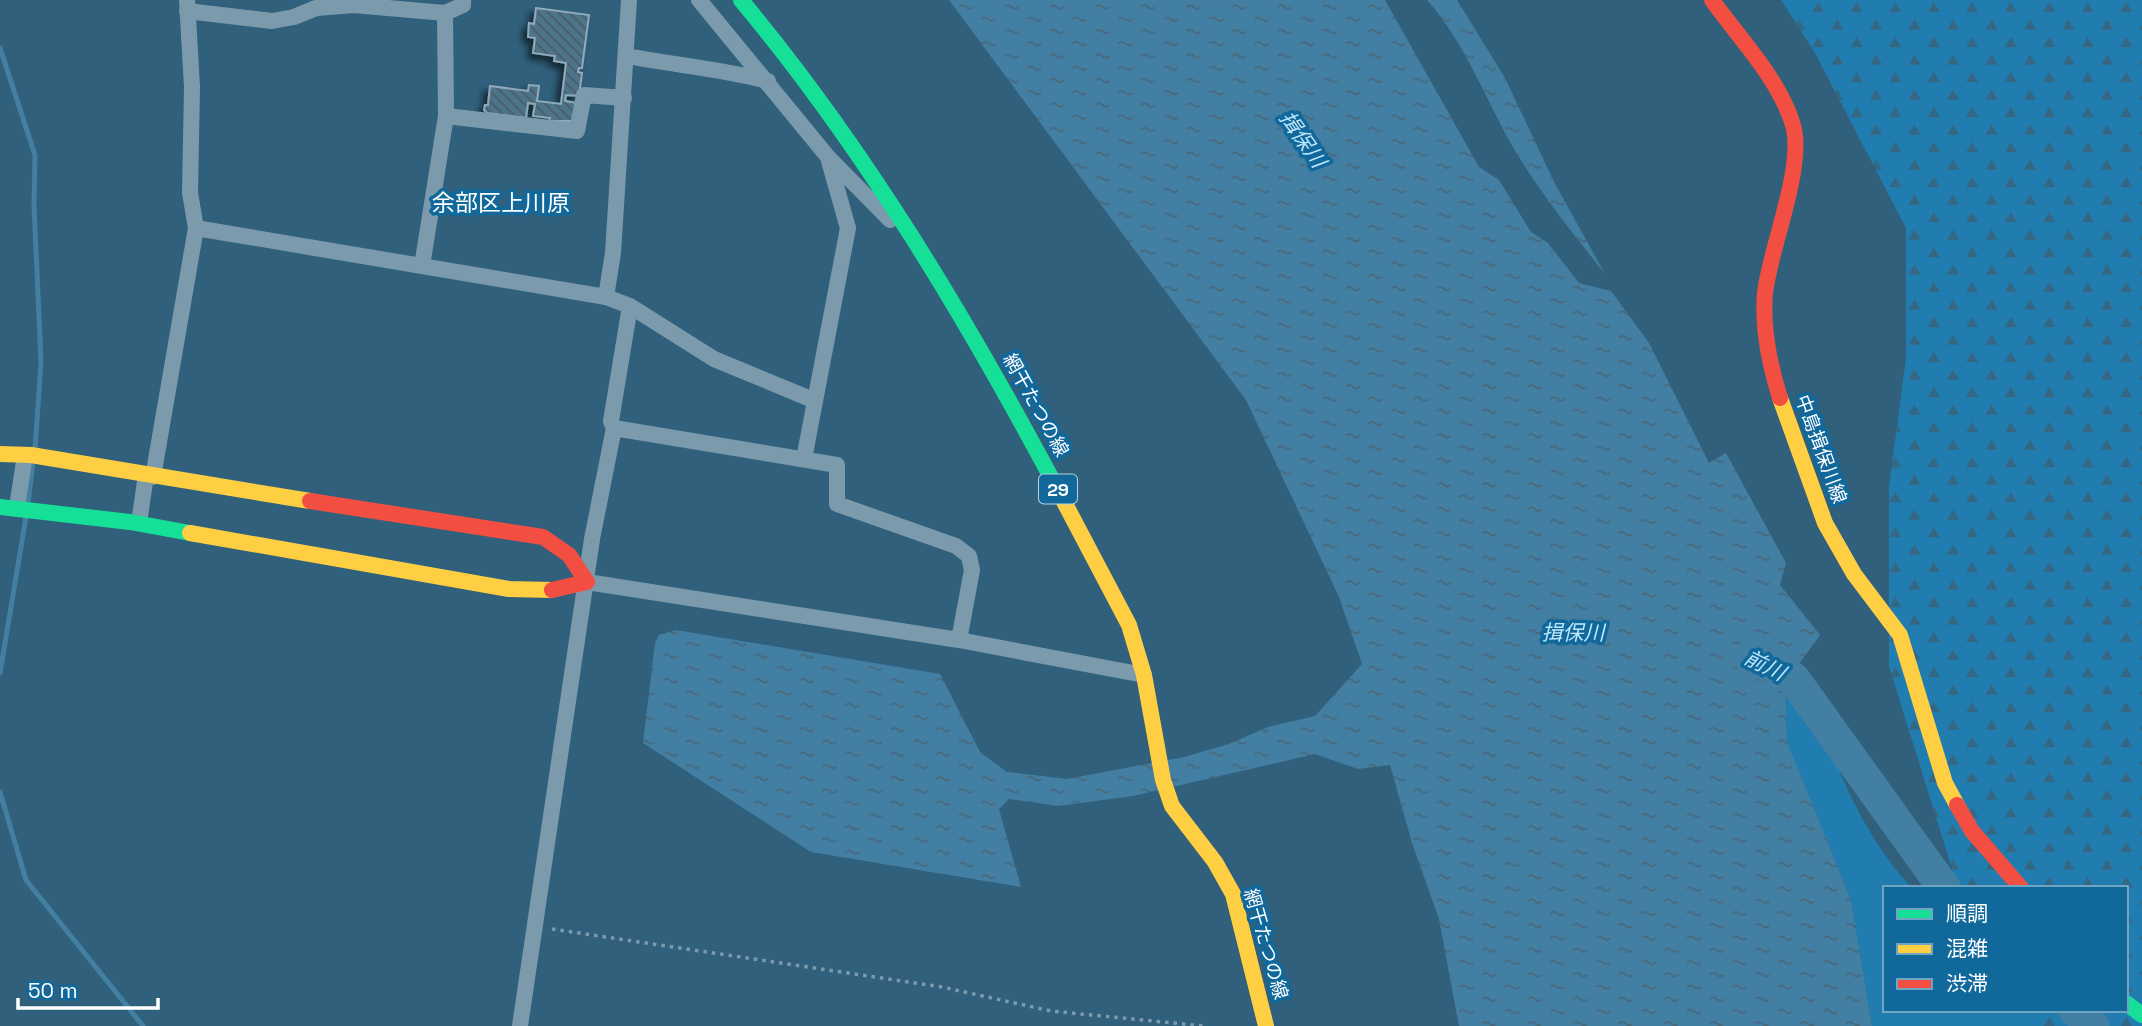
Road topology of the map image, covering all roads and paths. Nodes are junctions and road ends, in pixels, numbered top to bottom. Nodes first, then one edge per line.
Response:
1 (463, 0) edge
2 (629, 0) edge
3 (699, 0) edge
4 (741, 0) edge
5 (1712, 0) edge
6 (387, 4) edge
7 (187, 6) edge
8 (445, 13) junction
9 (627, 56) junction
10 (768, 81) junction
11 (624, 98) junction
12 (446, 116) junction
13 (828, 157) junction
14 (196, 228) junction
15 (905, 230) junction
16 (422, 266) junction
17 (606, 297) junction
18 (630, 306) junction
19 (813, 400) junction
20 (614, 428) junction
21 (0, 454) edge
22 (25, 455) junction
23 (804, 459) junction
24 (150, 476) junction
25 (0, 507) edge
26 (17, 507) junction
27 (139, 523) junction
28 (587, 583) junction
29 (960, 640) junction
30 (1144, 675) junction
31 (2019, 886) edge
32 (536, 926) junction
33 (520, 1026) edge
34 (1204, 1026) edge
35 (1266, 1026) edge

1 - 8 street
2 - 9 street
3 - 10 street
4 - 15 main road, 網干たつの線 / 29
5 - 31 main road, 中島揖保川線
6 - 7 street
6 - 8 street
7 - 14 street
8 - 12 street
9 - 10 street
9 - 11 street
10 - 13 street
11 - 12 street
11 - 17 street
12 - 16 street
13 - 15 street
13 - 19 street
14 - 16 street
14 - 24 street
15 - 30 main road, 網干たつの線 / 29
16 - 17 street
17 - 18 street
18 - 19 street
18 - 20 street
19 - 23 street
20 - 23 street
20 - 28 street
21 - 22 main road
22 - 24 main road
22 - 26 street
23 - 29 street
24 - 27 street
24 - 28 main road
25 - 26 main road
26 - 27 main road
27 - 28 main road
28 - 29 street
28 - 32 street
29 - 30 street
30 - 35 main road, 網干たつの線 / 29
32 - 33 street
32 - 34 path

